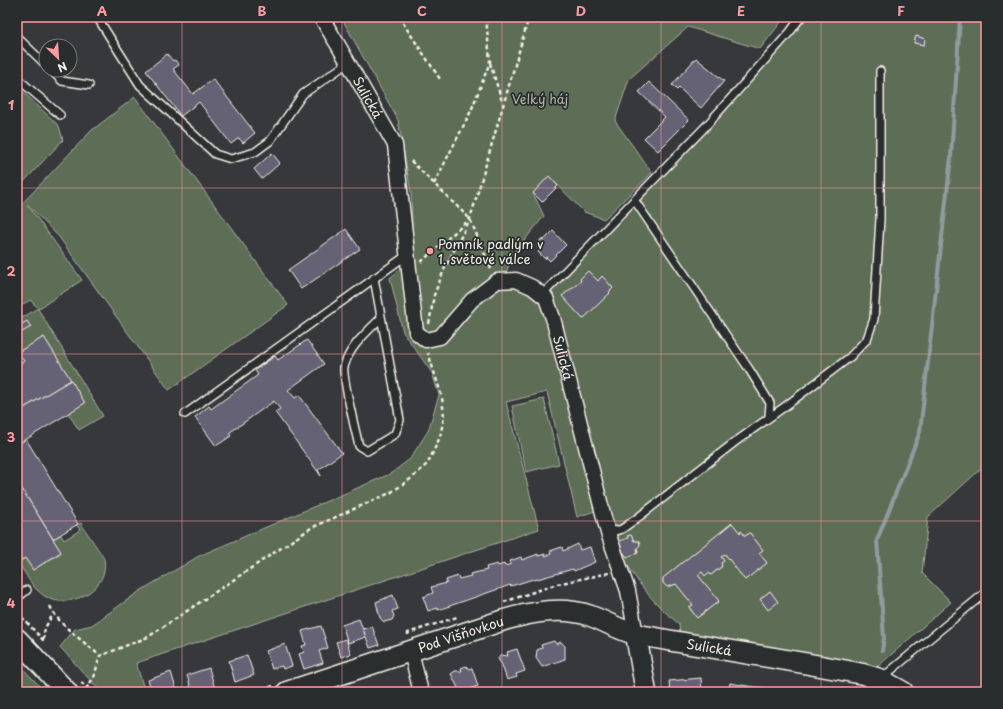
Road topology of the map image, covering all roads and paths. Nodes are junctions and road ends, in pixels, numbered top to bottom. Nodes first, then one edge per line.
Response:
1 (97, 17) edge
2 (321, 17) edge
3 (398, 17) edge
4 (486, 17) edge
5 (529, 17) edge
6 (802, 17) edge
7 (17, 37) edge
8 (38, 57) edge
9 (490, 62) junction
10 (348, 63) junction
11 (880, 71) dead end
12 (17, 78) edge
13 (59, 78) edge
14 (440, 79) dead end
15 (89, 85) dead end
16 (503, 105) junction
17 (60, 115) dead end
18 (395, 145) junction
19 (434, 184) junction
20 (636, 201) junction
21 (470, 219) junction
22 (407, 255) junction
23 (409, 273) junction
24 (374, 278) junction
25 (497, 281) junction
26 (543, 294) junction
27 (381, 318) junction
28 (426, 340) junction
29 (185, 414) dead end
30 (769, 417) junction
31 (608, 533) junction
32 (620, 570) junction
33 (27, 590) dead end
34 (986, 592) edge
35 (17, 598) edge
36 (498, 604) dead end
37 (50, 606) dead end
38 (53, 614) junction
39 (461, 616) dead end
40 (415, 630) dead end
41 (636, 635) junction
42 (17, 639) edge
43 (43, 640) dead end
44 (411, 652) junction
45 (100, 656) junction
46 (875, 686) edge
47 (67, 692) edge
48 (83, 692) edge
49 (287, 692) edge
50 (421, 692) edge
51 (646, 692) edge
52 (903, 692) edge

1 - 10 lane
2 - 10 street, Sulická
3 - 14 path
4 - 9 path
5 - 16 path
6 - 20 lane
7 - 8 lane
9 - 16 path
9 - 19 path
10 - 18 street, Sulická
11 - 30 lane
12 - 17 lane
13 - 15 lane
16 - 21 path
18 - 19 path
18 - 22 street, Sulická
19 - 21 path
20 - 26 lane
20 - 30 lane
21 - 23 path
21 - 25 path
21 - 28 path
22 - 23 street, Sulická
22 - 24 lane
23 - 28 street, Sulická
24 - 27 lane
24 - 29 lane
25 - 26 street
25 - 28 street
26 - 31 street, Sulická
27 - 27 lane
28 - 45 path
30 - 31 lane
31 - 32 street, Sulická
32 - 36 path
32 - 41 street, Sulická
33 - 35 lane
34 - 46 lane
37 - 38 path
38 - 43 path
38 - 45 path
39 - 40 path
41 - 44 street, Pod Višňovkou
41 - 46 street, Sulická
41 - 51 street
42 - 47 street
44 - 49 street, Pod Višňovkou
44 - 50 street
45 - 48 path
46 - 52 street, Sulická

